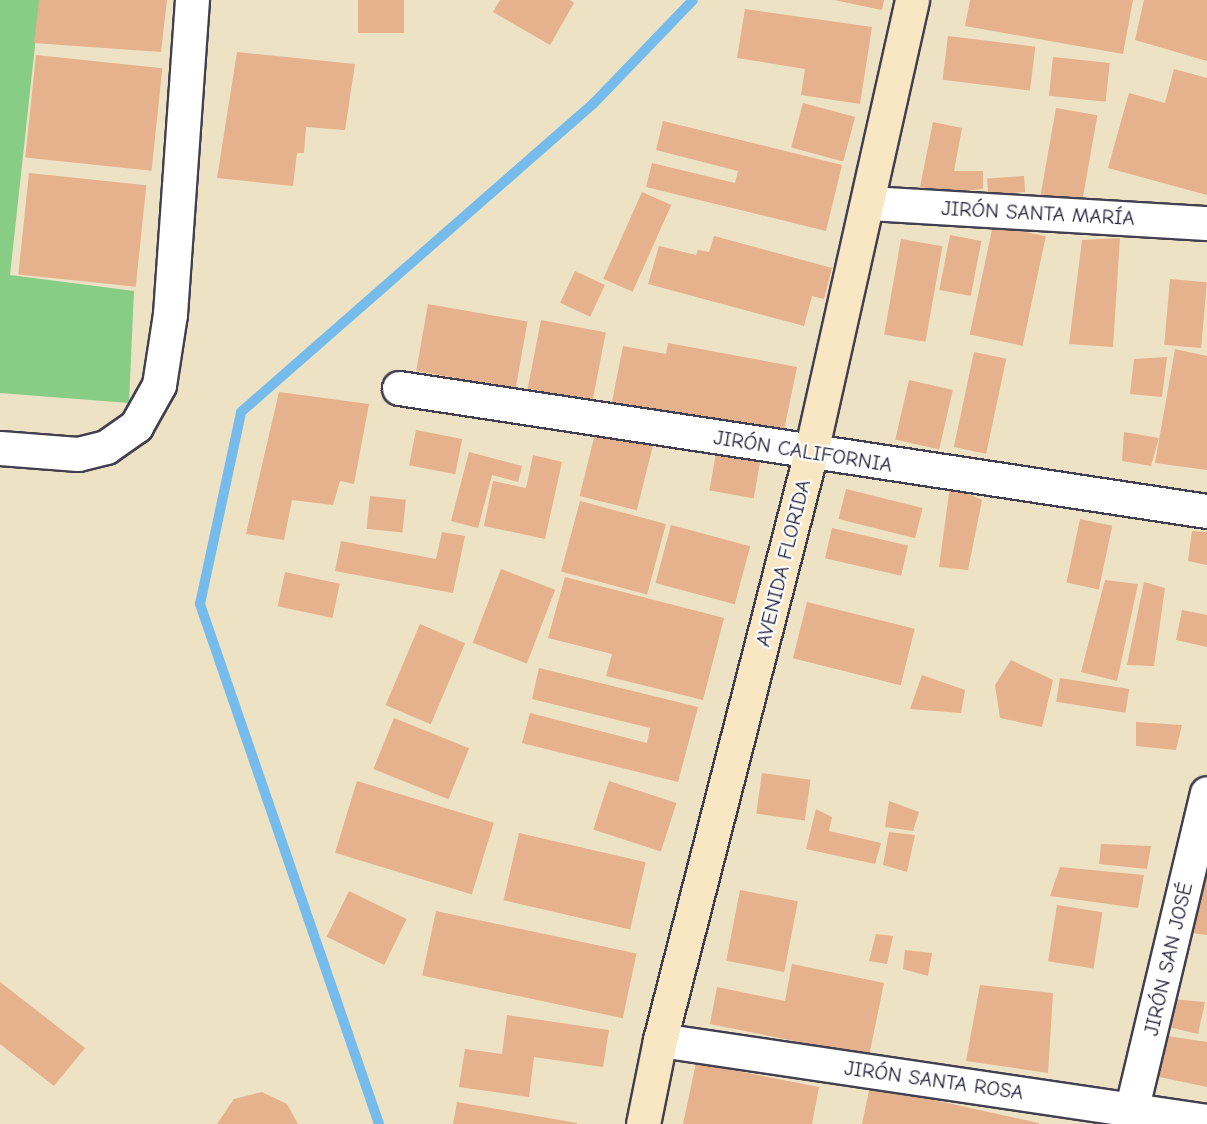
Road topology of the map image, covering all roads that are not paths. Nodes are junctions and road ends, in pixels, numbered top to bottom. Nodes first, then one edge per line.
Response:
1 (192, 0) edge
2 (912, 0) edge
3 (869, 203) junction
4 (1207, 223) edge
5 (399, 388) dead end
6 (0, 448) edge
7 (811, 452) junction
8 (1207, 511) edge
9 (1207, 793) edge
10 (660, 1040) junction
11 (1130, 1116) edge
12 (1207, 1121) edge
13 (643, 1124) edge

1 - 6 street
2 - 3 street, AVENIDA FLORIDA
3 - 4 street, JIRÓN SANTA MARÍA
3 - 7 street, AVENIDA FLORIDA
5 - 7 street, JIRÓN CALIFORNIA
7 - 8 street, JIRÓN CALIFORNIA
7 - 10 street, AVENIDA FLORIDA
9 - 11 street, JIRÓN SAN JOSÉ
10 - 11 street, JIRÓN SANTA ROSA
10 - 13 street, AVENIDA FLORIDA
11 - 12 street, JIRÓN SANTA ROSA

